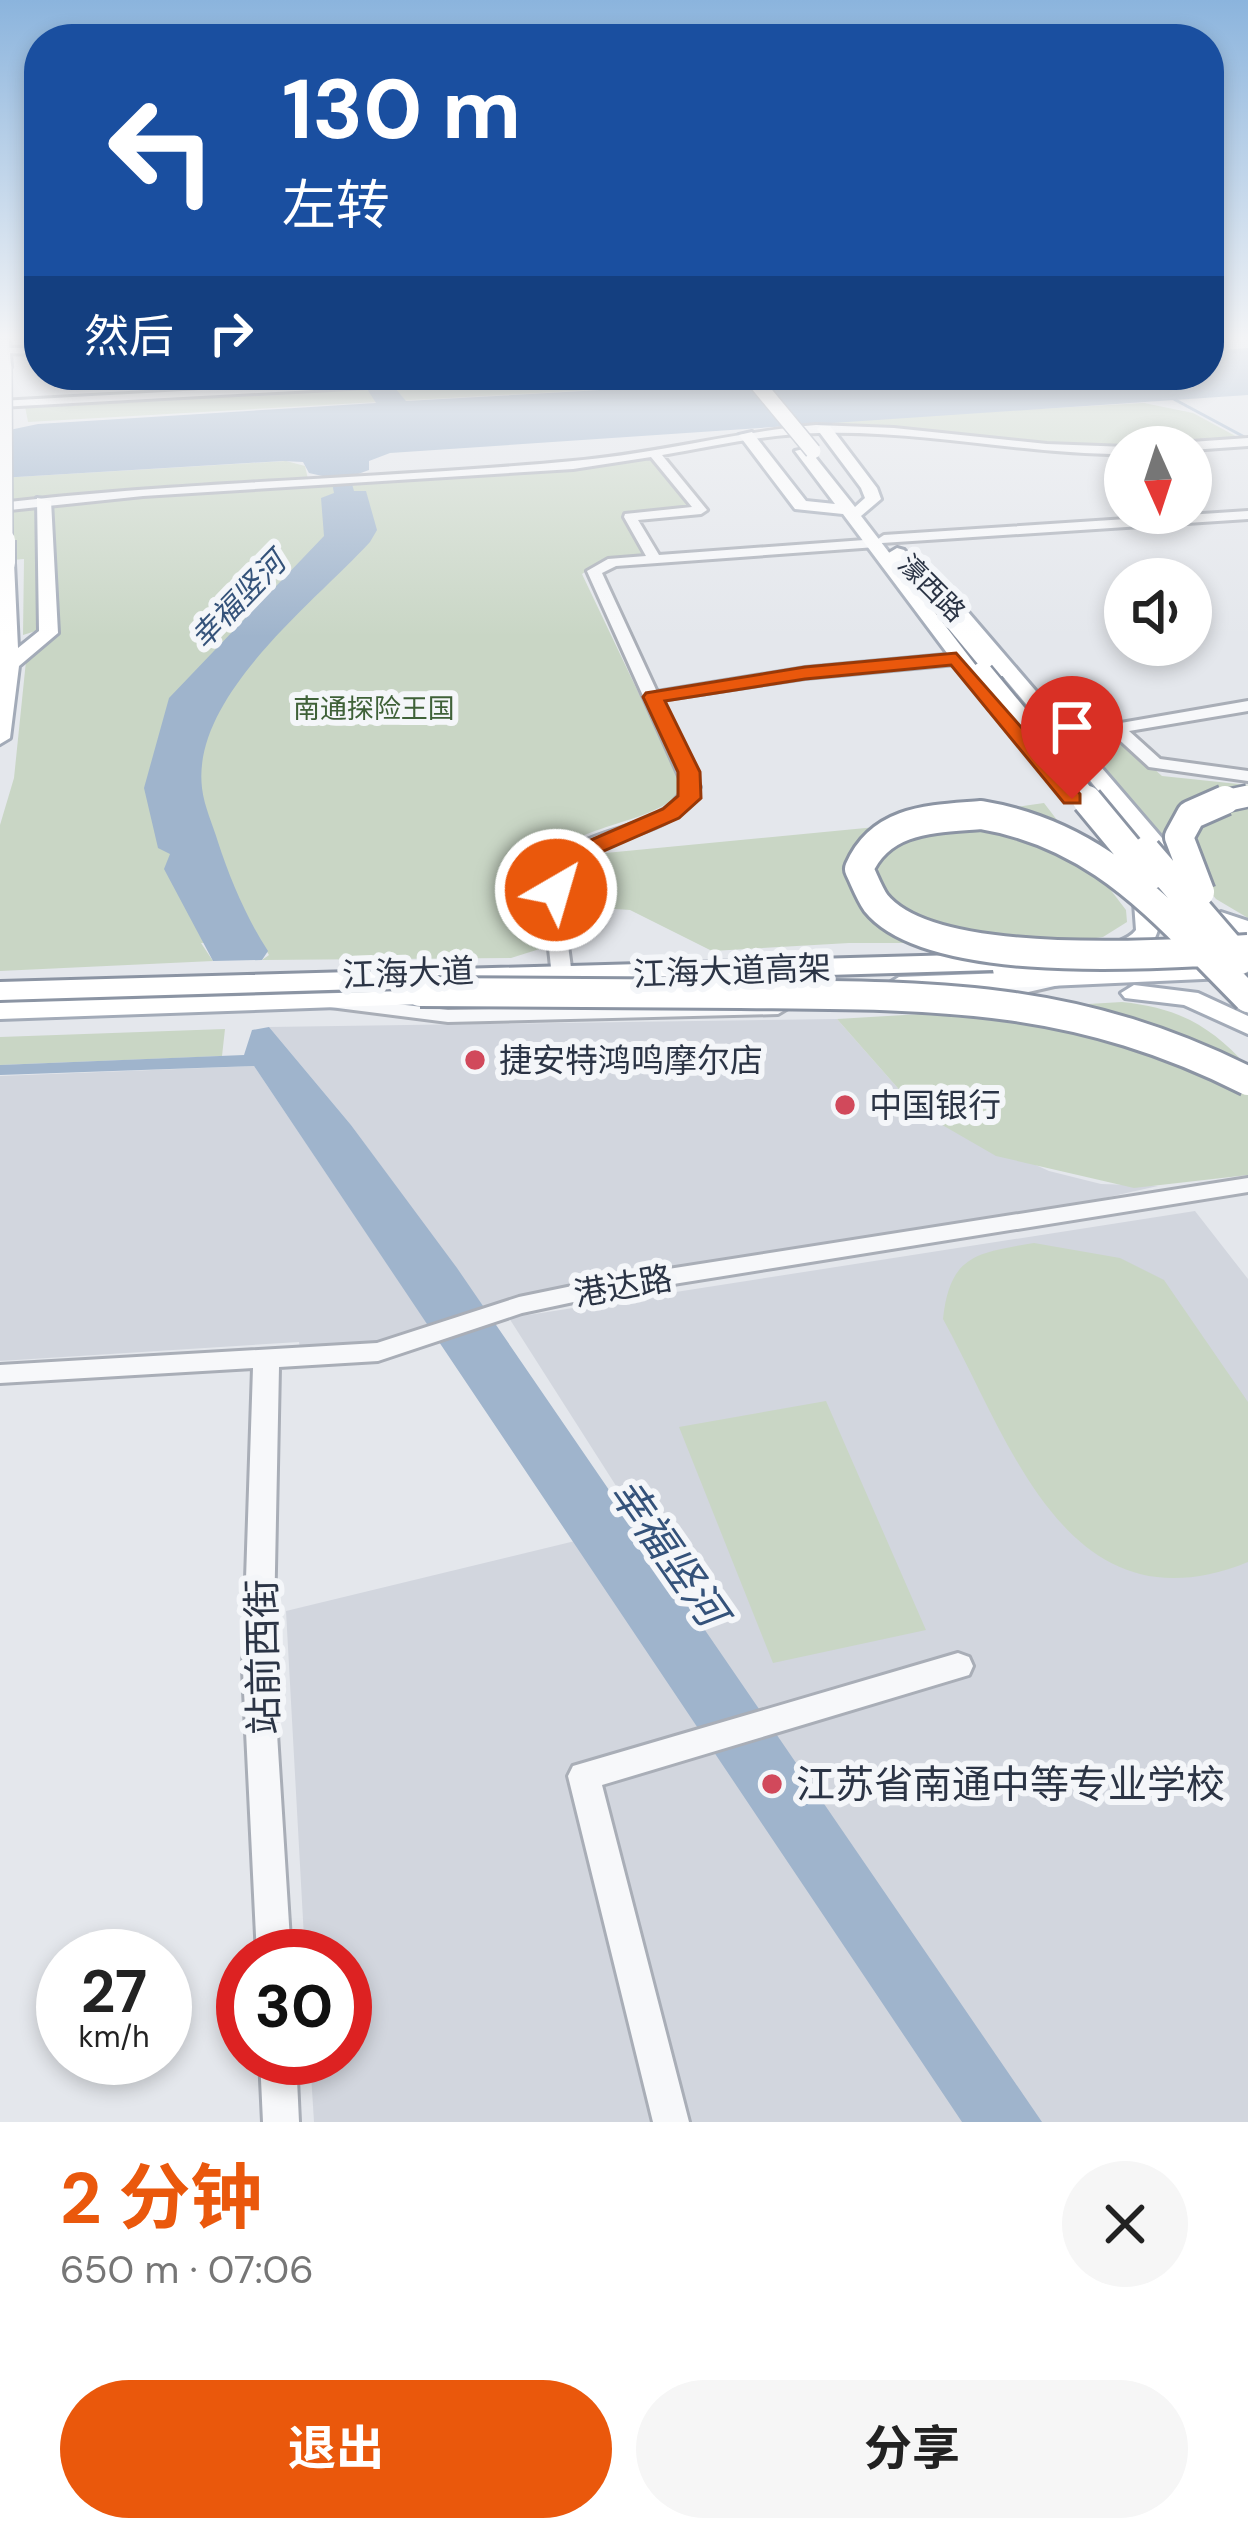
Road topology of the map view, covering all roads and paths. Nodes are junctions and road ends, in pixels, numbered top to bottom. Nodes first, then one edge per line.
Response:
1 (4, 439) edge
2 (726, 439) edge
3 (750, 439) edge
4 (798, 439) edge
5 (832, 439) edge
6 (966, 439) edge
7 (1237, 442) edge
8 (1104, 451) edge
9 (654, 453) junction
10 (1248, 453) edge
11 (43, 501) junction
12 (0, 507) edge
13 (855, 510) junction
14 (1248, 515) edge
15 (886, 547) junction
16 (654, 558) junction
17 (50, 627) junction
18 (7, 638) junction
19 (956, 659) junction
20 (9, 664) junction
21 (989, 672) junction
22 (653, 697) junction
23 (1248, 706) edge
24 (1117, 729) junction
25 (1064, 738) junction
26 (0, 739) edge
27 (1248, 776) edge
28 (1248, 796) edge
29 (1145, 889) junction
30 (1195, 947) junction
31 (1115, 952) junction
32 (1247, 952) edge
33 (1152, 956) junction
34 (561, 968) junction
35 (1218, 974) junction
36 (1052, 981) junction
37 (896, 986) junction
38 (0, 988) edge
39 (420, 992) junction
40 (1020, 992) junction
41 (1248, 999) edge
42 (323, 1001) junction
43 (0, 1007) edge
44 (1248, 1026) edge
45 (1248, 1081) edge
46 (1248, 1185) edge
47 (266, 1358) junction
48 (0, 1374) edge
49 (958, 1666) dead end
50 (272, 1929) edge
51 (279, 2085) edge
52 (280, 2122) edge
53 (671, 2122) edge

1 - 18 main road, bridge
2 - 9 street
3 - 13 main road
4 - 13 main road, 濠西路, bridge
5 - 13 main road
6 - 8 street
7 - 10 street
9 - 11 street
9 - 16 street
11 - 12 street
11 - 17 main road
13 - 15 main road, 濠西路
14 - 15 street
15 - 16 street
15 - 19 main road, 濠西路
15 - 21 highway
15 - 25 main road, 濠西路
16 - 22 street
17 - 18 main road
17 - 20 main road
18 - 20 main road
19 - 22 street
19 - 29 main road, 濠西路
20 - 26 main road
21 - 32 highway, bridge
21 - 41 highway, bridge
22 - 34 street
23 - 24 street
24 - 25 street
24 - 27 street
25 - 32 main road, 濠西路
28 - 32 highway, bridge
29 - 30 main road, 濠西路
29 - 31 main road
30 - 31 main road, 江海大道
30 - 32 main road, 江海大道
30 - 35 main road, 濠西路
31 - 34 main road, 江海大道
32 - 33 highway, 江海大道高架, bridge
32 - 35 main road, 江海大道
32 - 39 highway, 江海大道高架, bridge
33 - 38 highway, 江海大道高架, bridge
33 - 41 highway, bridge
34 - 38 main road, 江海大道
35 - 36 main road, 江海大道
35 - 41 main road, 濠西路
36 - 37 main road, 江海大道
36 - 40 street
37 - 40 main road
37 - 42 main road, 江海大道
39 - 43 highway, 江海大道高架
39 - 45 highway, bridge
40 - 42 street
40 - 44 main road
42 - 43 main road, 江海大道
46 - 47 street, 港达路
47 - 48 street, 港达路
47 - 50 street, 站前西街
49 - 53 street
51 - 52 street

